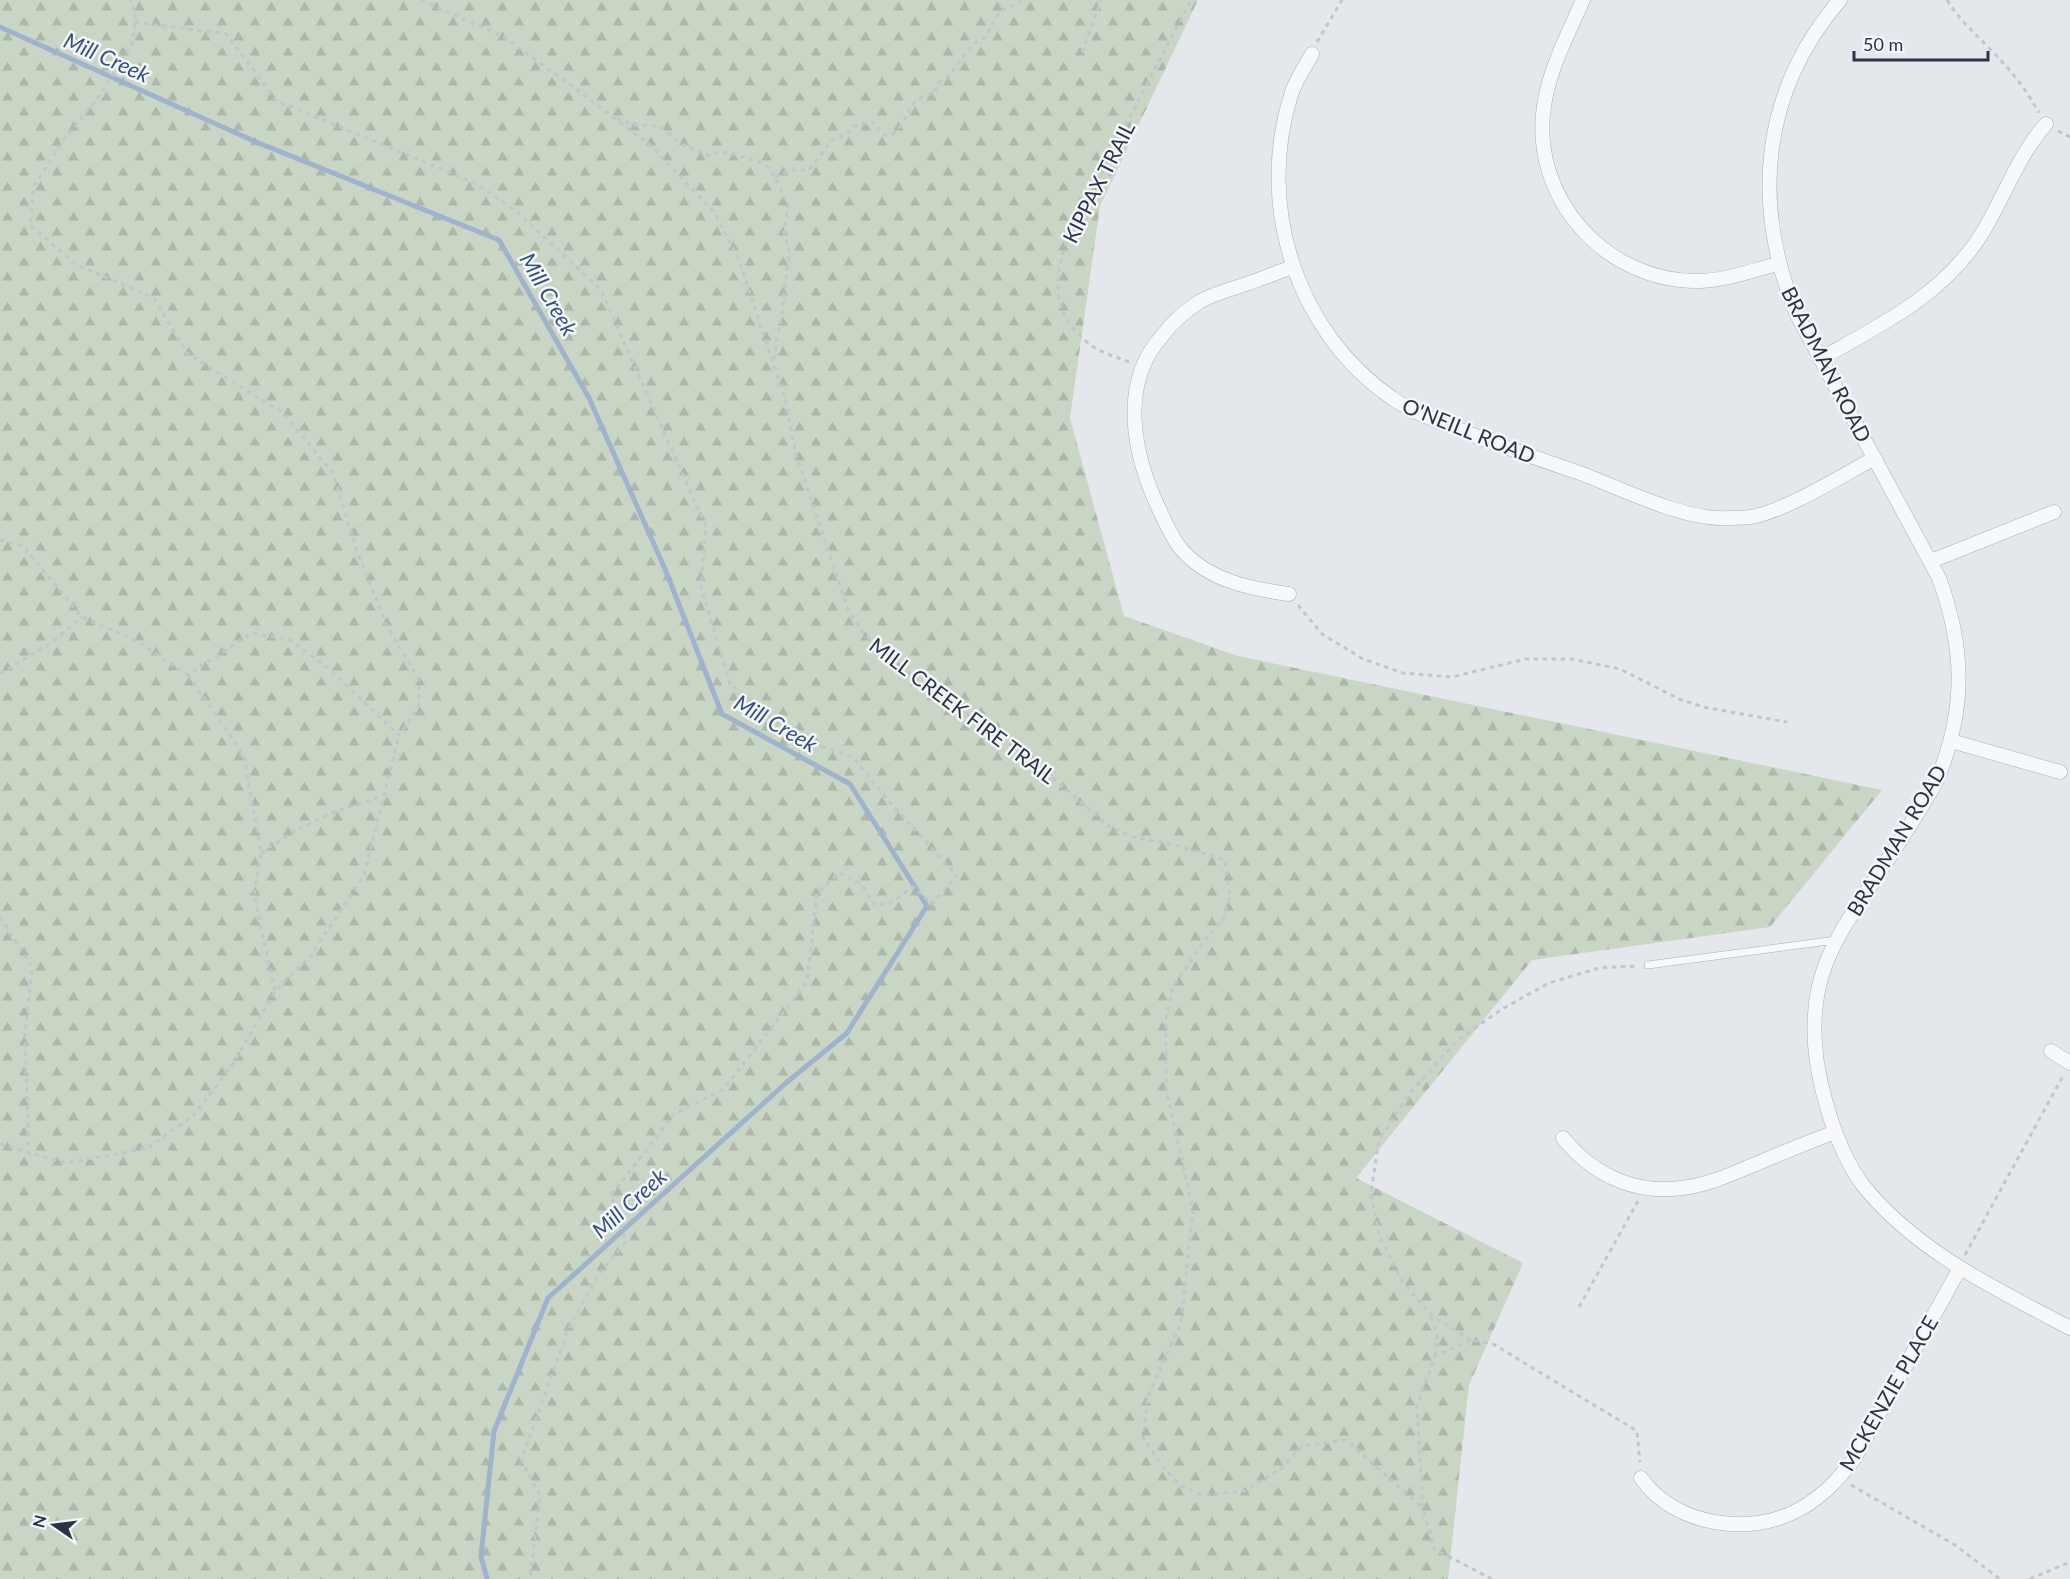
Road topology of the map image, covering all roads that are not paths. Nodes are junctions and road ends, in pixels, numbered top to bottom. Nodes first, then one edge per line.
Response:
1 (1584, 0) edge
2 (1840, 0) edge
3 (1312, 54) road end
4 (2046, 124) road end
5 (1778, 264) junction
6 (1292, 267) junction
7 (1820, 359) junction
8 (1875, 458) junction
9 (2054, 512) dead end
10 (1931, 561) junction
11 (1289, 594) road end
12 (1951, 741) junction
13 (2060, 772) dead end
14 (1836, 940) junction
15 (1648, 965) road end
16 (2051, 1051) dead end
17 (2070, 1063) edge
18 (1834, 1131) junction
19 (1563, 1138) dead end
20 (1960, 1268) junction
21 (2070, 1328) edge
22 (1641, 1478) road end

1 - 5 street
2 - 5 street, BRADMAN ROAD
3 - 6 street, O'NEILL ROAD
4 - 7 street
5 - 7 street, BRADMAN ROAD
6 - 8 street, O'NEILL ROAD
6 - 11 street
7 - 8 street, BRADMAN ROAD
8 - 10 street, BRADMAN ROAD
9 - 10 street
10 - 12 street, BRADMAN ROAD
12 - 13 street
12 - 14 street, BRADMAN ROAD
14 - 15 lane
14 - 18 street, BRADMAN ROAD
16 - 17 street
18 - 19 street
18 - 20 street, BRADMAN ROAD
20 - 21 street, BRADMAN ROAD
20 - 22 street, MCKENZIE PLACE

